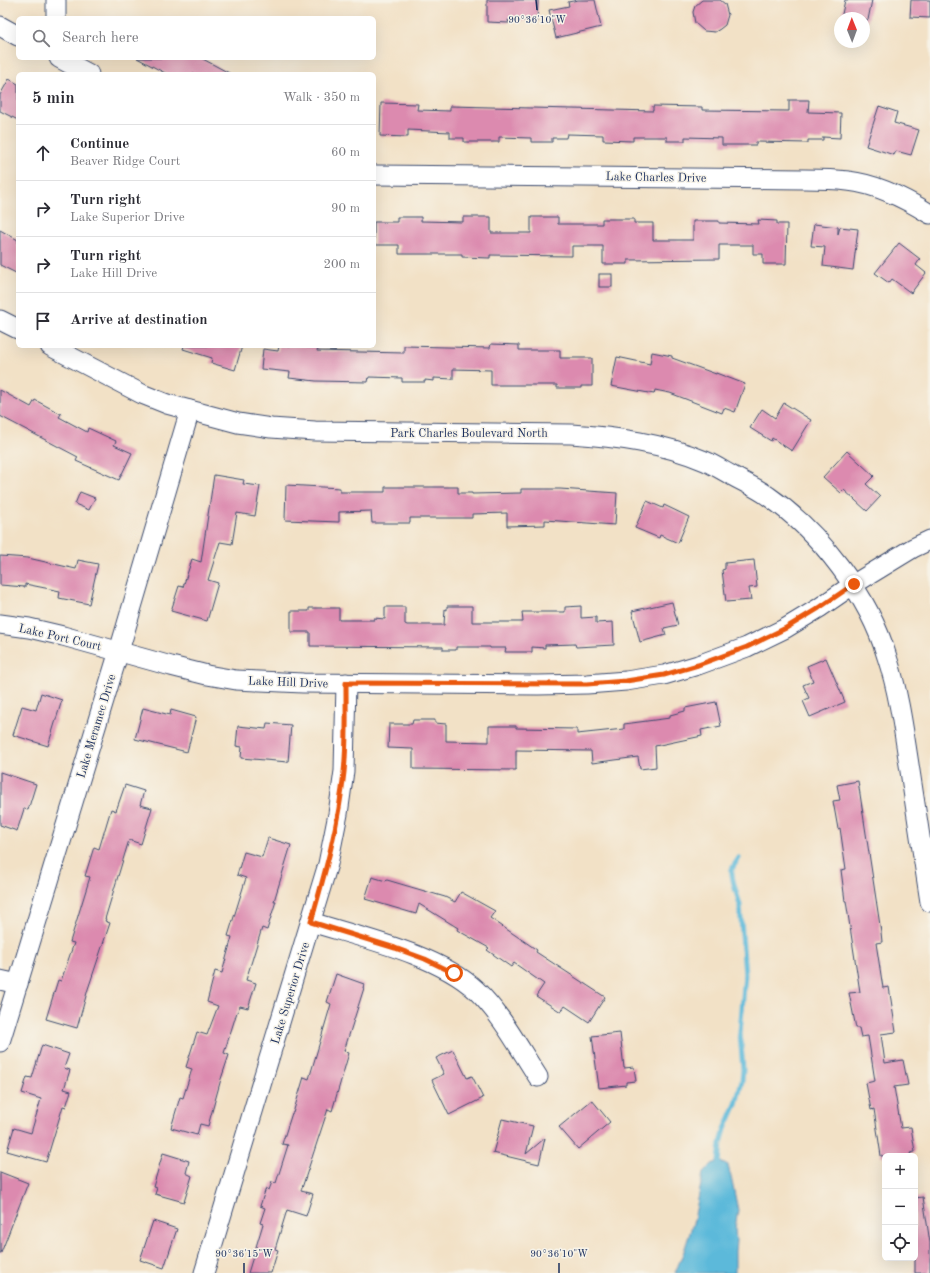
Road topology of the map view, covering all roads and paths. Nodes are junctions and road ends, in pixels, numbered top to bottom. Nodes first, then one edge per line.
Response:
1 (56, 0) edge
2 (56, 16) edge
3 (0, 26) edge
4 (16, 35) edge
5 (63, 60) edge
6 (85, 72) edge
7 (376, 174) edge
8 (930, 214) edge
9 (0, 320) edge
10 (16, 328) edge
11 (54, 348) edge
12 (190, 410) junction
13 (930, 540) edge
14 (854, 584) junction
15 (0, 624) edge
16 (119, 651) junction
17 (346, 683) junction
18 (930, 902) edge
19 (311, 922) junction
20 (9, 982) edge
21 (0, 1042) edge
22 (538, 1077) dead end
23 (204, 1273) edge

1 - 2 street
3 - 4 street
5 - 6 street
7 - 8 street, Lake Charles Drive
9 - 10 street
11 - 12 street, Park Charles Boulevard North
12 - 14 street, Park Charles Boulevard North
12 - 16 street, Lake Meramec Drive
13 - 14 street, Lake Hill Drive
14 - 17 street, Lake Hill Drive
14 - 18 street, Park Charles Boulevard North
15 - 16 street, Lake Port Court
16 - 17 street, Lake Hill Drive
16 - 20 street, Lake Meramec Drive
17 - 19 street, Lake Superior Drive
19 - 22 street
19 - 23 street, Lake Superior Drive
20 - 21 street, Lake Meramec Drive

